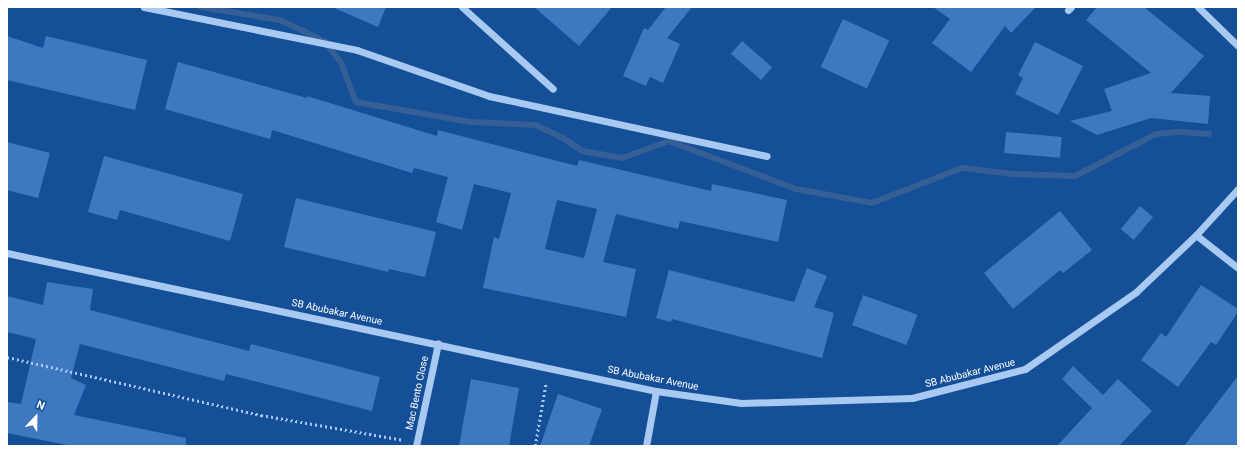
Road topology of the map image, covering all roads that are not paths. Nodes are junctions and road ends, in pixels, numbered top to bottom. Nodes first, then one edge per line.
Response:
1 (144, 7) edge
2 (462, 7) edge
3 (1198, 7) edge
4 (1238, 46) edge
5 (553, 89) dead end
6 (767, 156) dead end
7 (1238, 189) edge
8 (1196, 236) junction
9 (7, 253) edge
10 (1238, 268) edge
11 (438, 343) junction
12 (656, 391) junction
13 (417, 444) edge
14 (646, 446) edge

1 - 6 street
2 - 5 street
3 - 4 street
7 - 8 street, SB Abubakar Avenue
8 - 10 street
8 - 12 street, SB Abubakar Avenue
9 - 11 street, SB Abubakar Avenue
11 - 12 street, SB Abubakar Avenue
11 - 13 street, Mac Bento Close
12 - 14 street

